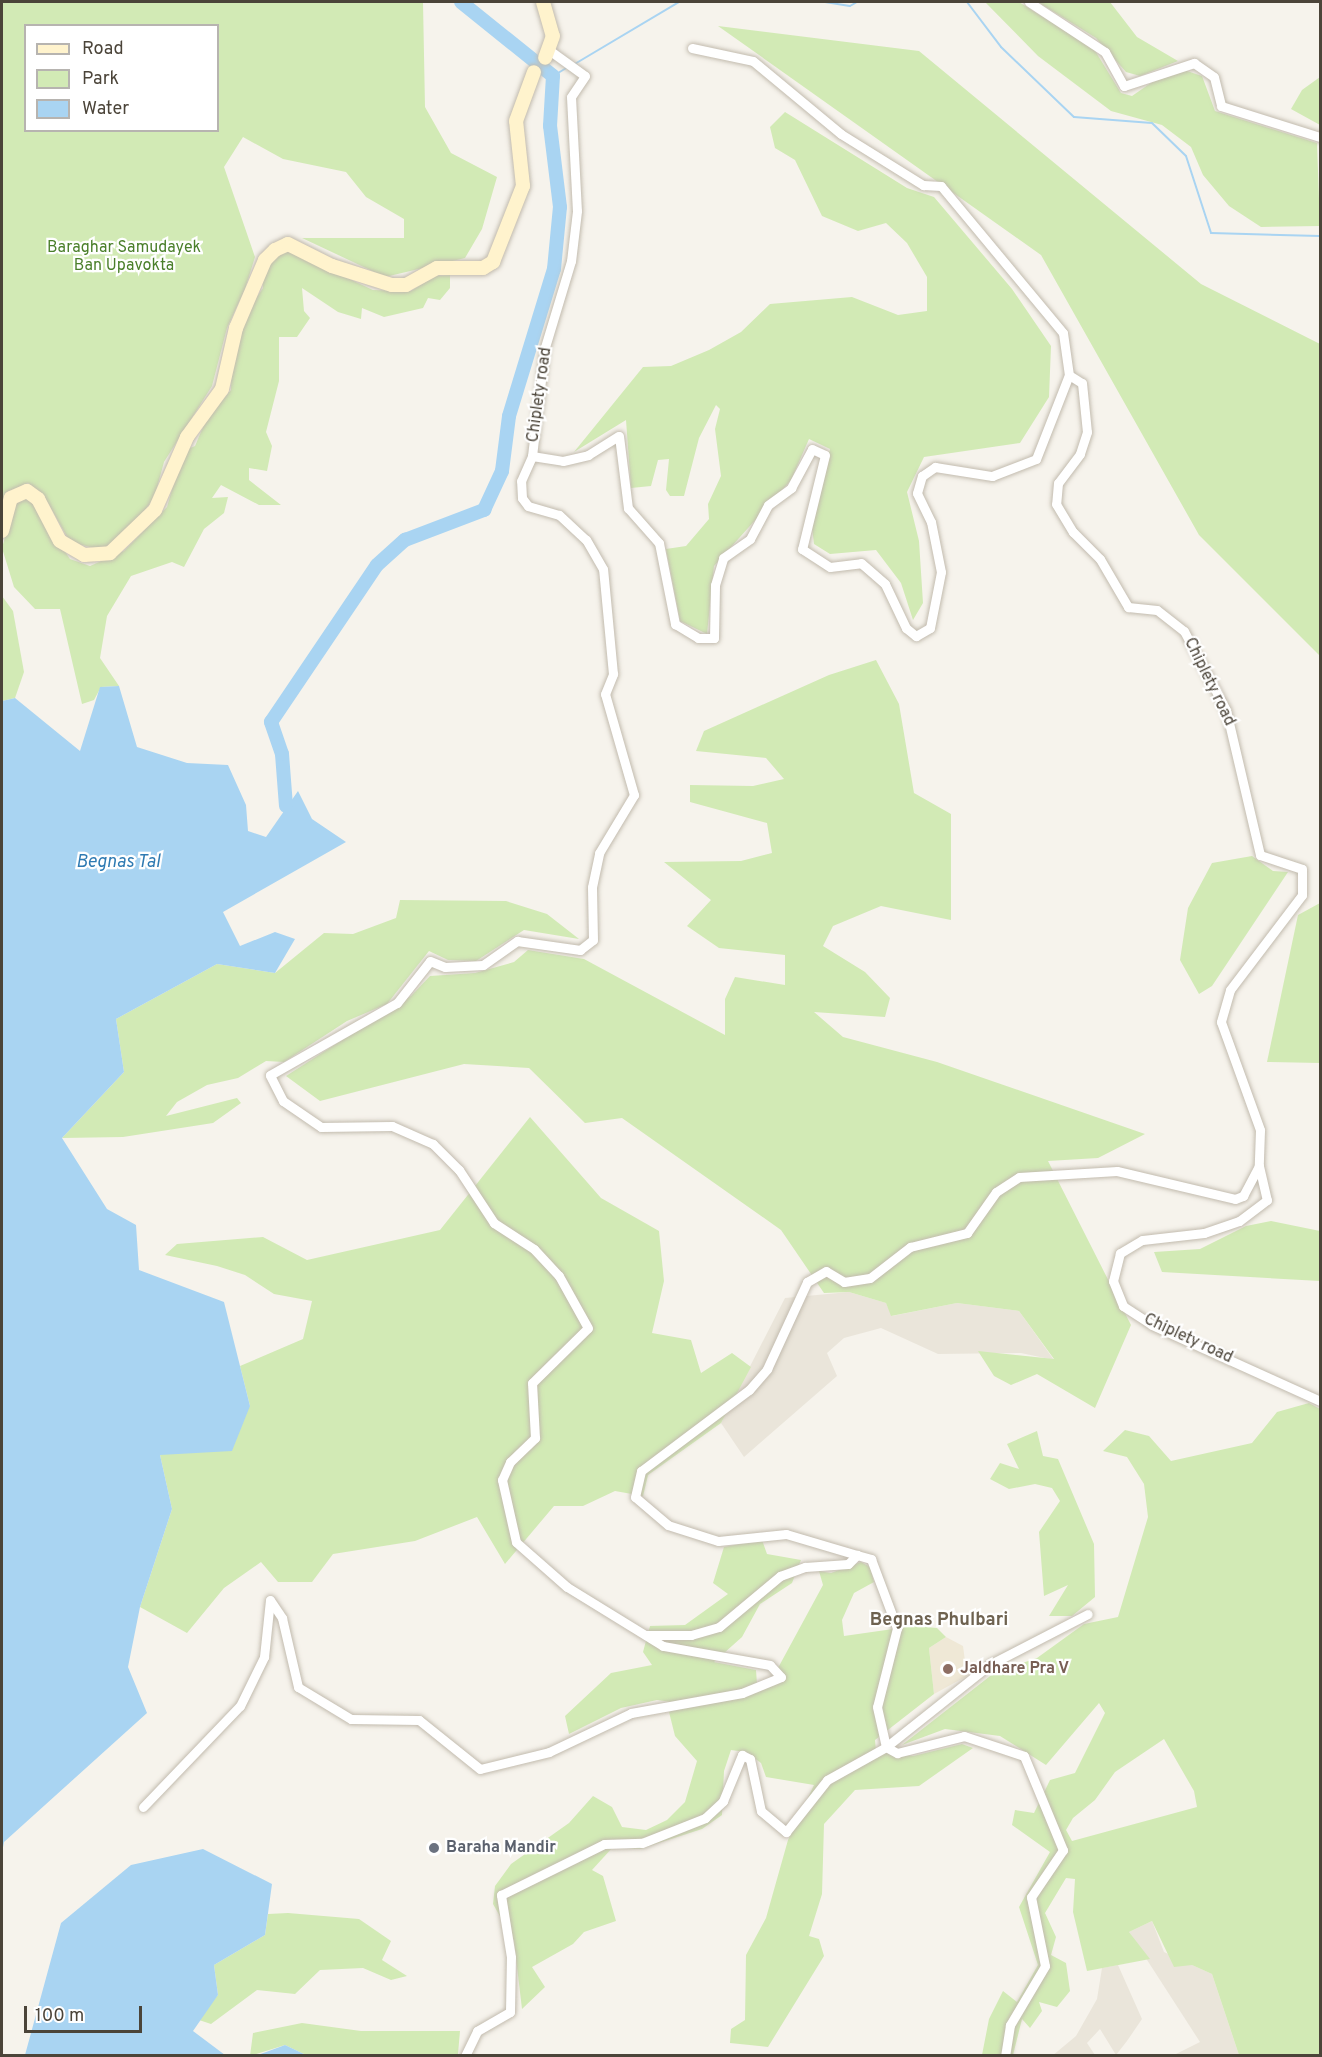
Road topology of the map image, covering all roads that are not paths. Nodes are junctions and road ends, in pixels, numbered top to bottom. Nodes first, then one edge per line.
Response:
1 (543, 2) edge
2 (1029, 2) edge
3 (692, 48) dead end
4 (547, 54) junction
5 (534, 72) joint
6 (1320, 136) edge
7 (1070, 375) junction
8 (532, 456) junction
9 (2, 531) edge
10 (1258, 1166) junction
11 (1320, 1401) edge
12 (857, 1555) junction
13 (1088, 1614) dead end
14 (645, 1635) junction
15 (885, 1748) junction
16 (143, 1807) dead end
17 (465, 2055) edge
18 (1005, 2055) edge

1 - 4 main road
2 - 6 street
3 - 7 street
4 - 5 street
4 - 8 street, Chiplety road
5 - 9 main road
7 - 8 street, Chiplety road
7 - 10 street, Chiplety road
8 - 14 street
10 - 11 street, Chiplety road
10 - 12 street
12 - 14 street
12 - 15 street
13 - 15 street
14 - 16 street
15 - 17 street
15 - 18 street

